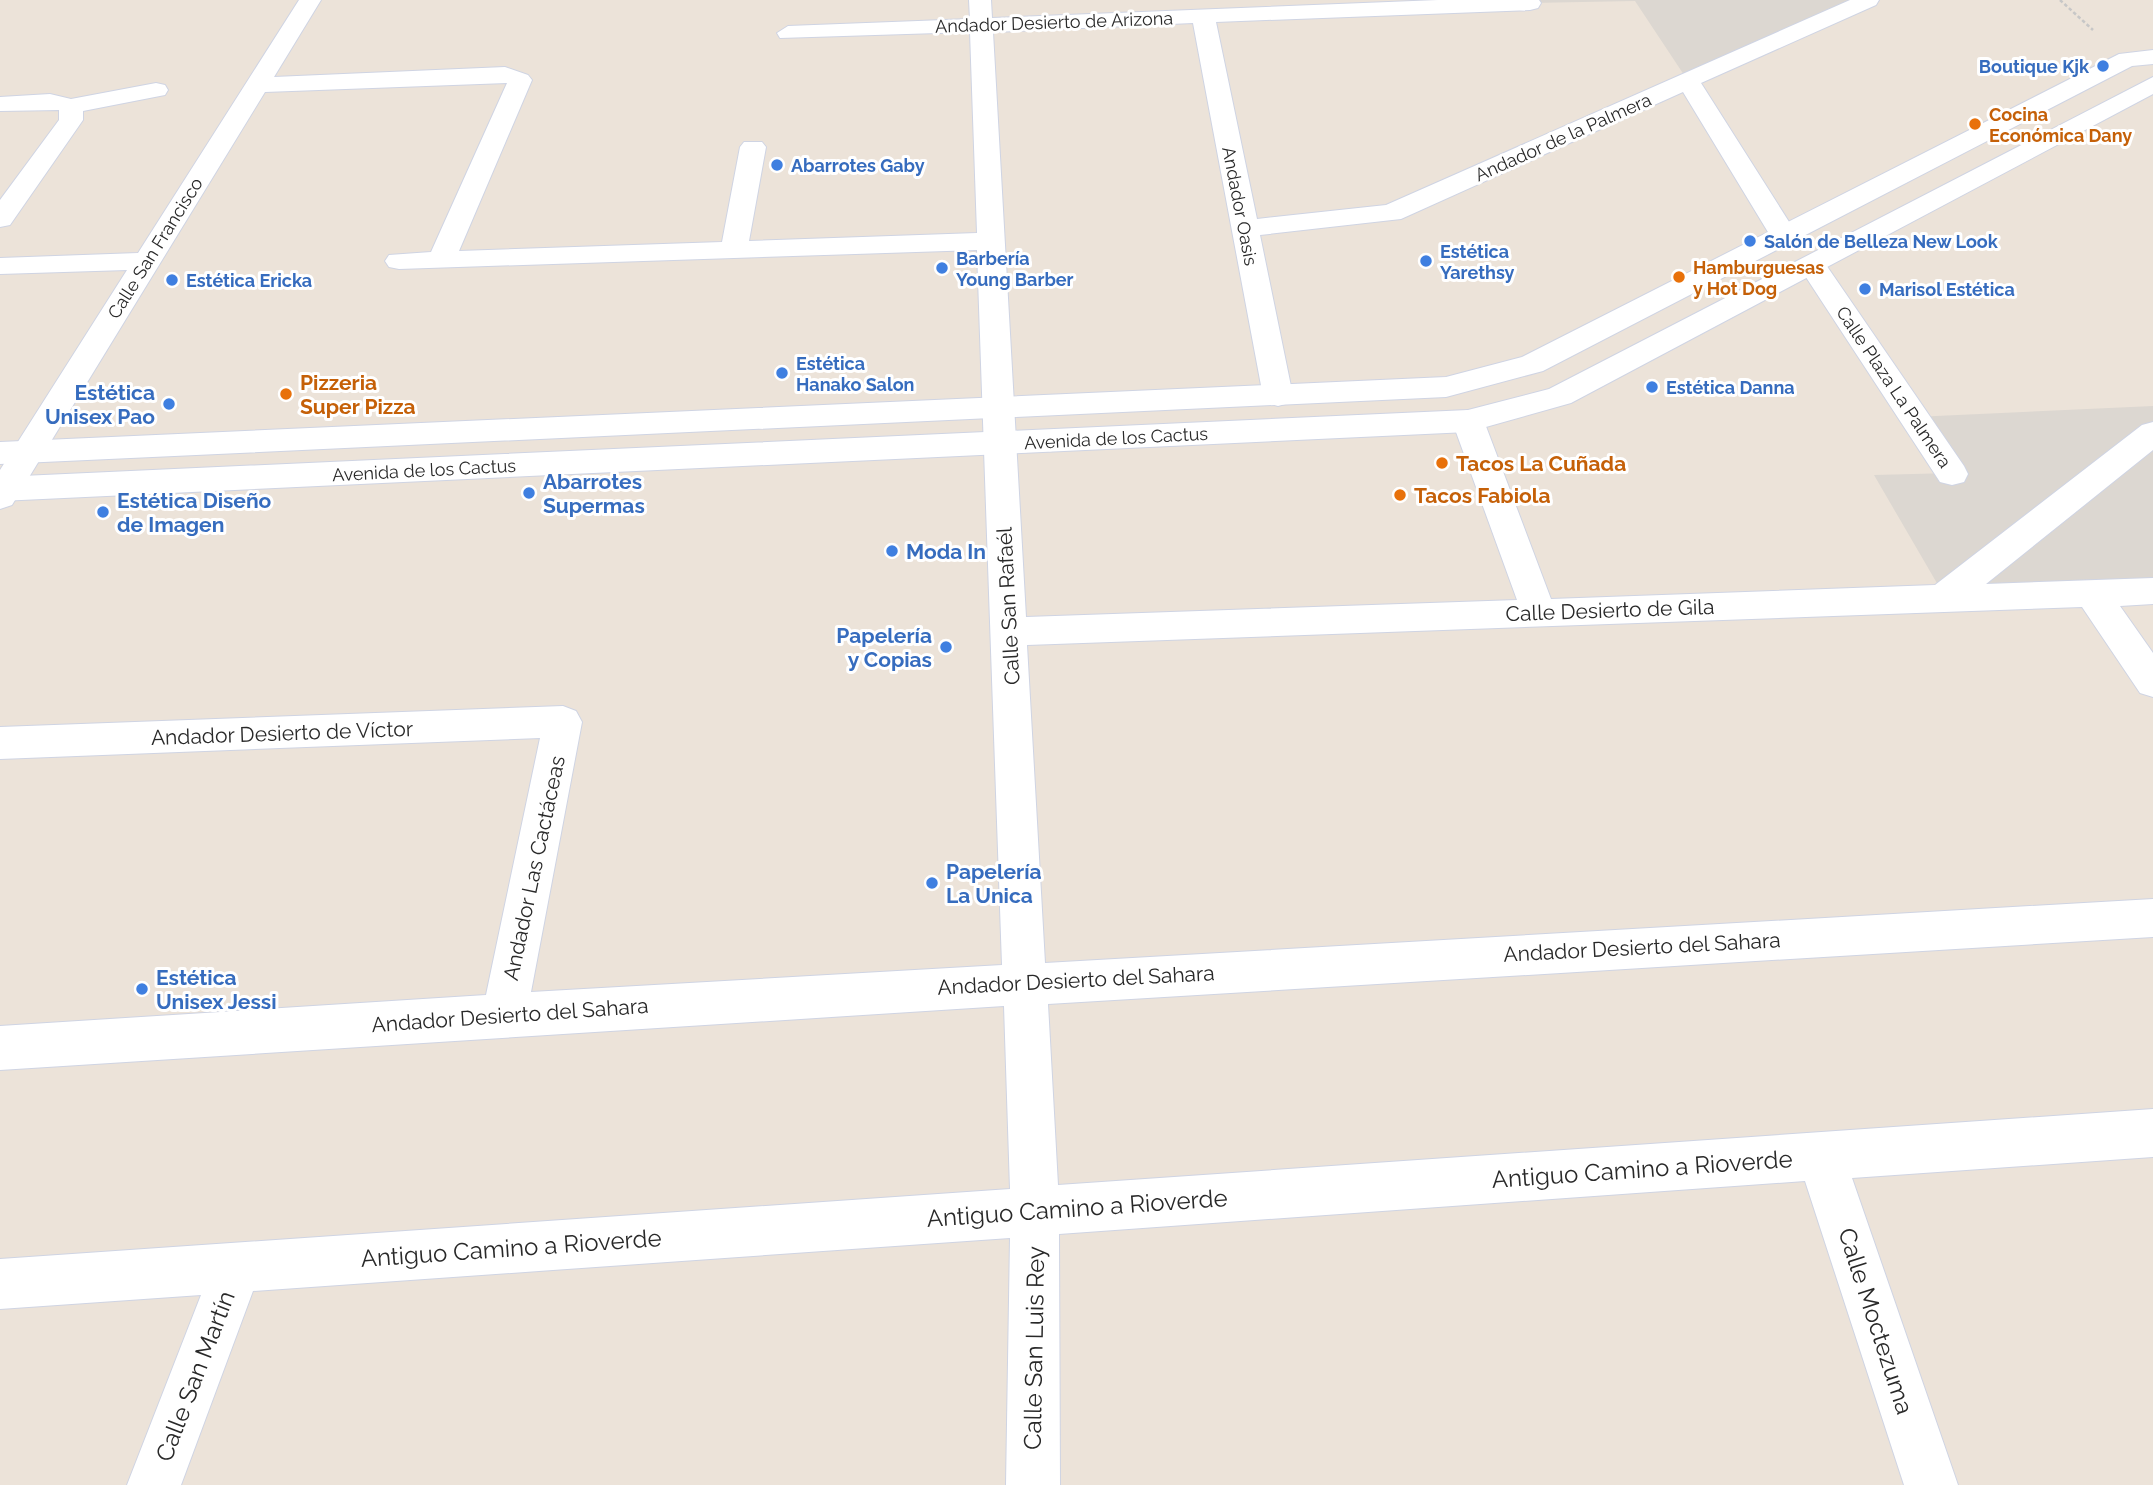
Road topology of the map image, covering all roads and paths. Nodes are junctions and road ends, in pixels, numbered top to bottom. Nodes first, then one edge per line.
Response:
1 (310, 0) edge
2 (1868, 0) edge
3 (1529, 1) edge
4 (981, 13) edge
5 (1203, 16) junction
6 (788, 33) dead end
7 (2153, 57) edge
8 (1688, 82) junction
9 (2153, 84) edge
10 (257, 85) junction
11 (156, 90) dead end
12 (2, 106) edge
13 (71, 106) junction
14 (753, 148) dead end
15 (1882, 186) junction
16 (1919, 206) junction
17 (0, 219) edge
18 (1245, 228) junction
19 (1784, 236) junction
20 (991, 241) junction
21 (734, 250) junction
22 (440, 260) junction
23 (147, 261) junction
24 (399, 261) dead end
25 (1812, 265) junction
26 (0, 266) edge
27 (1278, 396) junction
28 (999, 409) junction
29 (1468, 421) junction
30 (2153, 433) edge
31 (1001, 443) junction
32 (14, 452) edge
33 (1952, 474) dead end
34 (2, 492) edge
35 (2153, 590) edge
36 (2091, 592) junction
37 (1945, 597) junction
38 (1539, 613) junction
39 (1009, 632) junction
40 (2153, 682) edge
41 (563, 722) joint
42 (0, 743) edge
43 (2153, 918) edge
44 (1025, 983) junction
45 (504, 1015) junction
46 (0, 1048) edge
47 (2153, 1133) edge
48 (1821, 1156) junction
49 (1035, 1211) junction
50 (237, 1267) junction
51 (0, 1284) edge
52 (153, 1485) edge
53 (1032, 1485) edge
54 (1931, 1485) edge

1 - 10 street, Calle San Francisco
2 - 8 street, Andador de la Palmera
3 - 5 street, Andador Desierto de Arizona
4 - 5 street, Andador Desierto de Arizona
4 - 6 street, Andador Desierto de Arizona
4 - 20 street, Calle San Rafaél
5 - 18 street, Andador Oasis
7 - 15 street, Avenida de los Cactus
8 - 18 street, Andador de la Palmera
8 - 19 street
9 - 16 street, Avenida de los Cactus
10 - 22 street
10 - 23 street, Calle San Francisco
11 - 13 street
12 - 13 street
13 - 17 street
14 - 21 street
15 - 16 street
15 - 19 street, Avenida de los Cactus
16 - 25 street, Avenida de los Cactus
18 - 27 street, Andador Oasis
19 - 27 street, Avenida de los Cactus
20 - 21 street
20 - 28 street, Calle San Rafaél
21 - 22 street
22 - 24 street
23 - 26 street
23 - 32 street, Calle San Francisco
25 - 29 street, Avenida de los Cactus
25 - 33 street, Calle Plaza La Palmera
27 - 28 street, Avenida de los Cactus
28 - 31 street, Calle San Rafaél
28 - 32 street, Avenida de los Cactus
29 - 31 street, Avenida de los Cactus
29 - 38 street
30 - 37 street
31 - 34 street, Avenida de los Cactus
31 - 39 street, Calle San Rafaél
32 - 34 street, Calle San Francisco
35 - 36 street, Calle Desierto de Gila
36 - 37 street, Calle Desierto de Gila
36 - 40 street
37 - 38 street, Calle Desierto de Gila
38 - 39 street, Calle Desierto de Gila
39 - 44 street, Calle San Rafaél
41 - 42 street, Andador Desierto de Víctor
41 - 45 street, Andador Las Cactáceas
43 - 44 street, Andador Desierto del Sahara
44 - 45 street, Andador Desierto del Sahara
44 - 49 street, Calle San Rafaél
45 - 46 street, Andador Desierto del Sahara
47 - 48 street, Antiguo Camino a Rioverde
48 - 49 street, Antiguo Camino a Rioverde
48 - 54 street, Calle Moctezuma
49 - 50 street, Antiguo Camino a Rioverde
49 - 53 street, Calle San Luis Rey
50 - 51 street, Antiguo Camino a Rioverde
50 - 52 street, Calle San Martín

